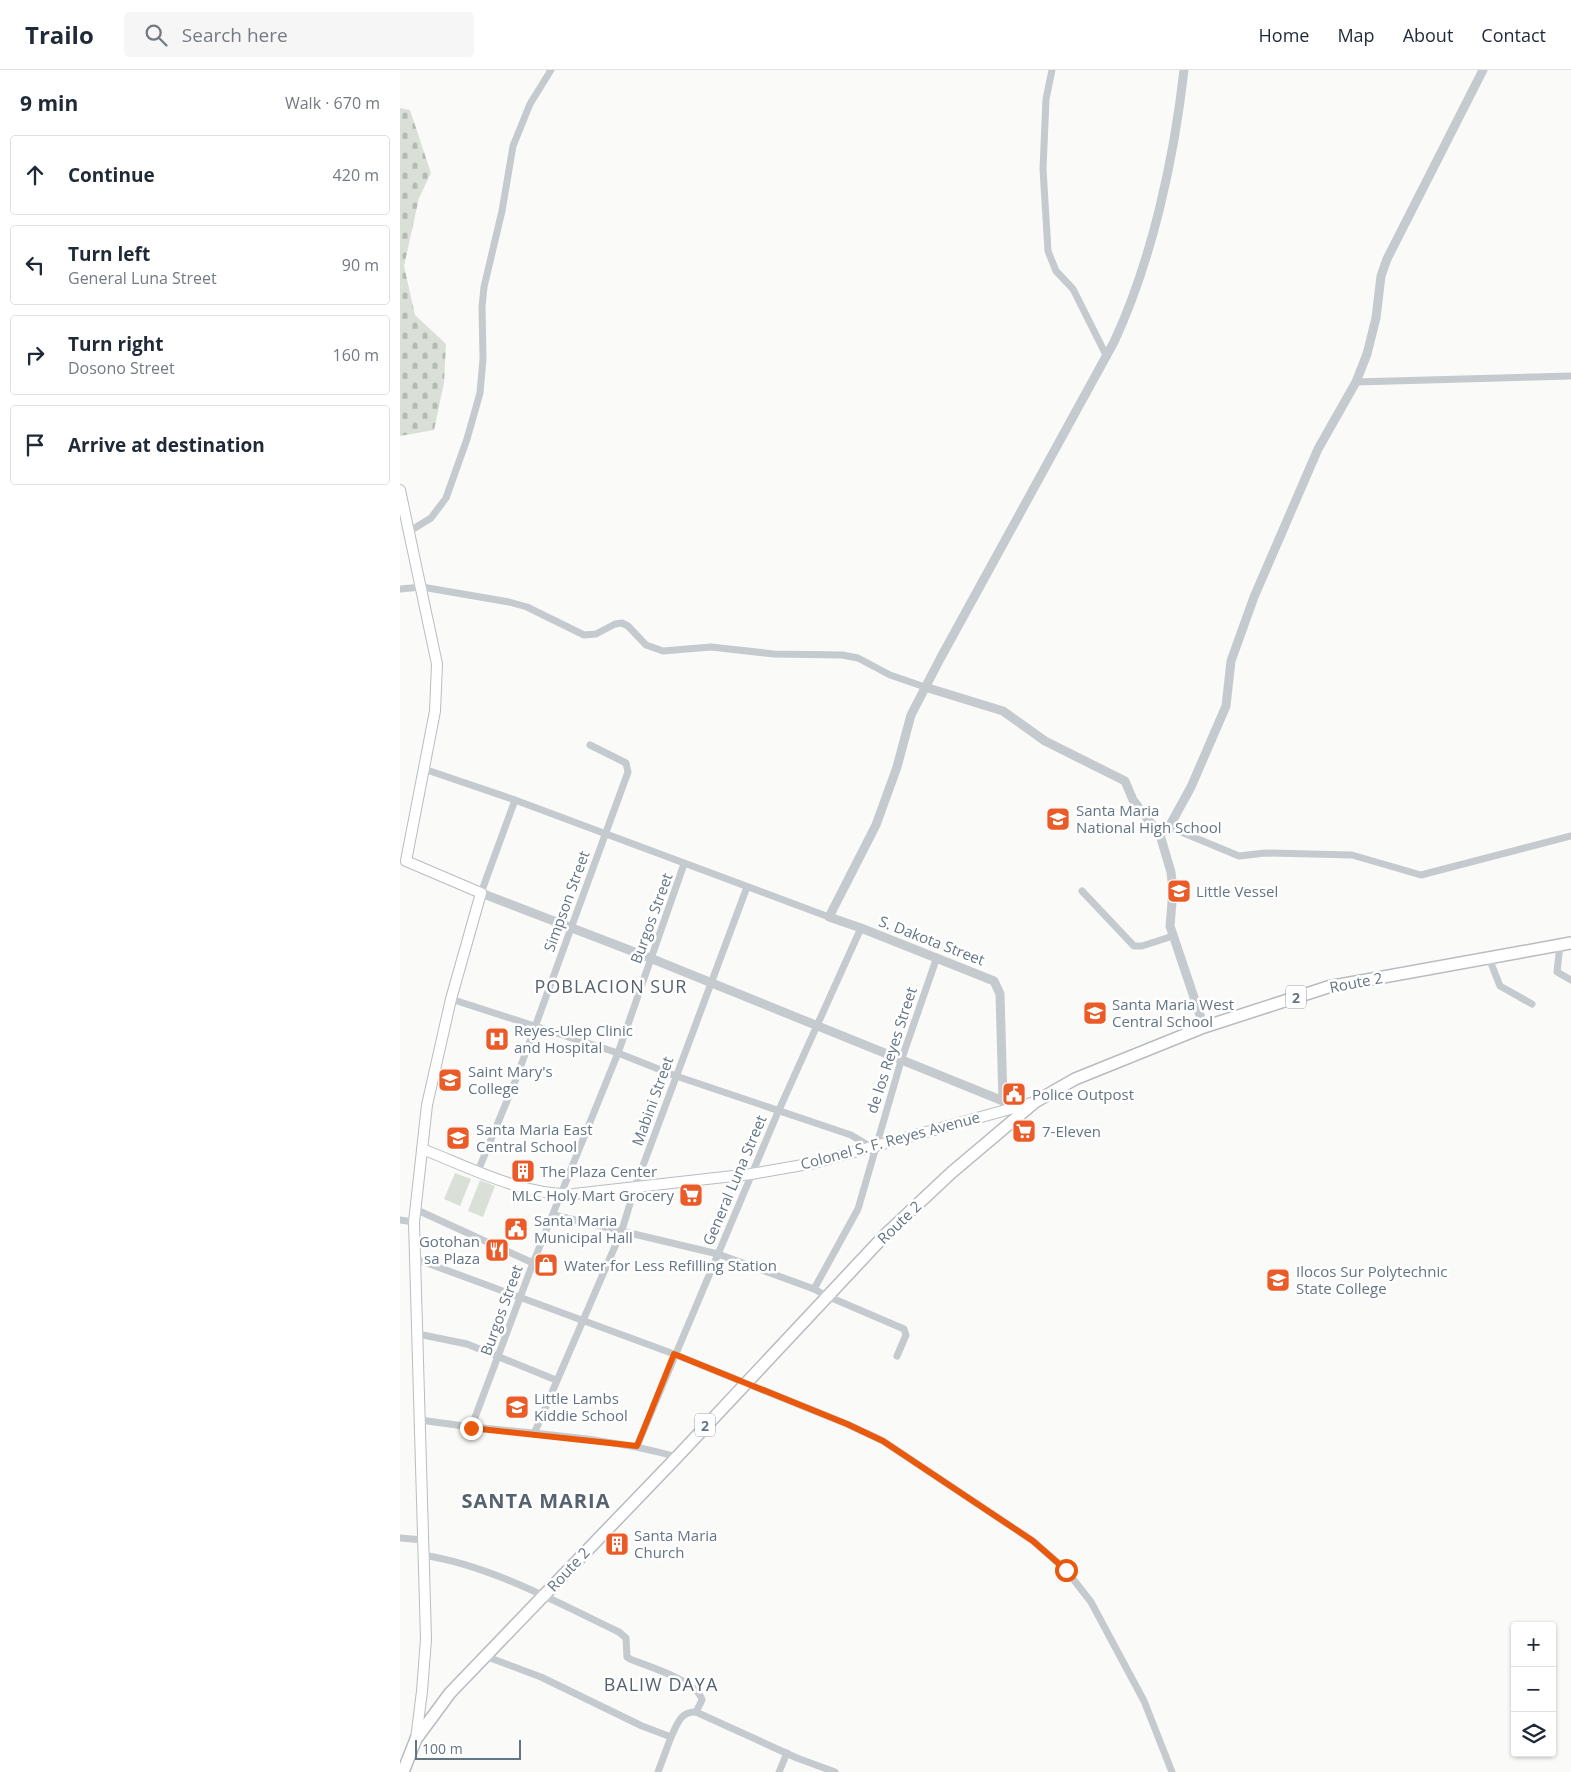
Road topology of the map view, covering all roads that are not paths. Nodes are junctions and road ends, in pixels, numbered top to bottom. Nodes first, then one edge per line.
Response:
1 (551, 70) edge
2 (1052, 70) edge
3 (1184, 70) edge
4 (1483, 70) edge
5 (1107, 357) junction
6 (1571, 376) edge
7 (1356, 382) junction
8 (400, 490) edge
9 (410, 532) junction
10 (422, 587) junction
11 (400, 589) edge
12 (927, 684) junction
13 (590, 745) dead end
14 (424, 769) junction
15 (515, 800) junction
16 (1169, 827) junction
17 (604, 835) junction
18 (1160, 835) junction
19 (1571, 836) edge
20 (403, 860) edge
21 (684, 864) junction
22 (747, 887) junction
23 (1082, 891) dead end
24 (481, 893) junction
25 (829, 917) junction
26 (570, 928) junction
27 (861, 928) junction
28 (1173, 936) junction
29 (1565, 944) edge
30 (937, 957) junction
31 (650, 958) junction
32 (1489, 958) junction
33 (1571, 980) edge
34 (709, 984) junction
35 (451, 999) junction
36 (1532, 1004) dead end
37 (535, 1026) junction
38 (818, 1027) junction
39 (1204, 1027) junction
40 (618, 1053) junction
41 (901, 1061) junction
42 (676, 1076) junction
43 (1003, 1102) junction
44 (1035, 1102) junction
45 (1015, 1106) junction
46 (778, 1112) junction
47 (873, 1146) junction
48 (422, 1149) junction
49 (478, 1171) junction
50 (751, 1174) junction
51 (635, 1187) junction
52 (561, 1195) junction
53 (415, 1209) junction
54 (554, 1215) junction
55 (400, 1220) edge
56 (414, 1222) junction
57 (622, 1230) junction
58 (718, 1254) junction
59 (416, 1259) junction
60 (533, 1263) junction
61 (814, 1289) junction
62 (827, 1296) junction
63 (522, 1297) junction
64 (582, 1320) junction
65 (418, 1334) junction
66 (674, 1354) junction
67 (500, 1356) junction
68 (897, 1356) dead end
69 (556, 1380) junction
70 (744, 1382) junction
71 (421, 1420) junction
72 (471, 1428) junction
73 (534, 1434) junction
74 (637, 1446) junction
75 (677, 1457) junction
76 (400, 1538) edge
77 (423, 1540) junction
78 (423, 1555) junction
79 (543, 1596) junction
80 (485, 1656) junction
81 (696, 1712) junction
82 (671, 1737) junction
83 (416, 1739) junction
84 (787, 1753) junction
85 (403, 1772) edge
86 (658, 1772) edge
87 (780, 1772) edge
88 (835, 1772) edge
89 (1172, 1772) edge

1 - 9 street
2 - 5 street
3 - 5 street
4 - 7 street
5 - 12 street
6 - 7 street
7 - 16 street
8 - 9 main road
9 - 10 main road
10 - 11 street
10 - 12 street
10 - 14 main road
12 - 18 street
12 - 25 street
13 - 17 street, Simpson Street
14 - 15 street
14 - 20 main road
15 - 17 street
15 - 24 street
16 - 18 street
16 - 19 street
17 - 21 street
17 - 26 street, Simpson Street
18 - 28 street
20 - 24 main road
21 - 22 street
21 - 31 street, Burgos Street
22 - 25 street
22 - 34 street, Mabini Street
23 - 28 street
24 - 26 street
24 - 35 main road
25 - 27 street, S. Dakota Street
26 - 31 street
26 - 37 street, Simpson Street
27 - 30 street, S. Dakota Street
27 - 38 street, General Luna Street
28 - 39 street
29 - 32 highway, Route 2 / 2
29 - 33 street
30 - 41 street, de los Reyes Street
30 - 43 street, S. Dakota Street
31 - 34 street
31 - 40 street, Burgos Street
32 - 36 street
32 - 39 highway, Route 2 / 2
34 - 38 street
34 - 42 street, Mabini Street
35 - 37 street
35 - 48 main road
37 - 40 street
37 - 49 street, Simpson Street
38 - 41 street
38 - 46 street, General Luna Street
39 - 44 highway, Route 2 / 2
40 - 42 street
40 - 52 street, Burgos Street
41 - 43 street
41 - 47 street, de los Reyes Street
42 - 46 street
42 - 51 street, Mabini Street
43 - 45 street
44 - 45 main road, Colonel S. F. Reyes Avenue
44 - 62 highway, Route 2 / 2
45 - 47 main road, Colonel S. F. Reyes Avenue
46 - 47 street
46 - 50 street, General Luna Street
47 - 50 main road, Colonel S. F. Reyes Avenue
47 - 61 street, de los Reyes Street
48 - 49 main road, Colonel S. F. Reyes Avenue
48 - 53 main road
49 - 52 main road, Colonel S. F. Reyes Avenue
50 - 51 main road, Colonel S. F. Reyes Avenue
50 - 58 street, General Luna Street
51 - 52 main road, Colonel S. F. Reyes Avenue
51 - 57 street, Mabini Street
52 - 54 street, Burgos Street
53 - 56 main road
53 - 60 street
54 - 57 street
54 - 60 street, Burgos Street
55 - 56 street
56 - 59 main road
57 - 58 street
57 - 64 street, Mabini Street
58 - 61 street
58 - 66 street, General Luna Street
59 - 63 street
59 - 65 main road
60 - 63 street, Burgos Street
61 - 62 street
62 - 68 street
62 - 70 highway, Route 2 / 2
63 - 64 street
63 - 67 street, Burgos Street
64 - 66 street
64 - 69 street, Mabini Street
65 - 67 street
65 - 71 main road
66 - 70 street
66 - 74 street, General Luna Street
67 - 69 street
67 - 72 street, Burgos Street
69 - 73 street, Mabini Street
70 - 75 highway, Route 2 / 2
70 - 89 street
71 - 72 street
71 - 77 main road
72 - 73 street
73 - 74 street
74 - 75 street
75 - 79 highway, Route 2 / 2
76 - 77 street
77 - 78 main road
78 - 79 street
78 - 83 main road
79 - 80 highway, Route 2 / 2
79 - 81 street
80 - 82 street
80 - 83 highway, Route 2 / 2
81 - 82 street
81 - 84 street
82 - 86 street
83 - 85 highway, Route 2 / 2
84 - 87 street
84 - 88 street

